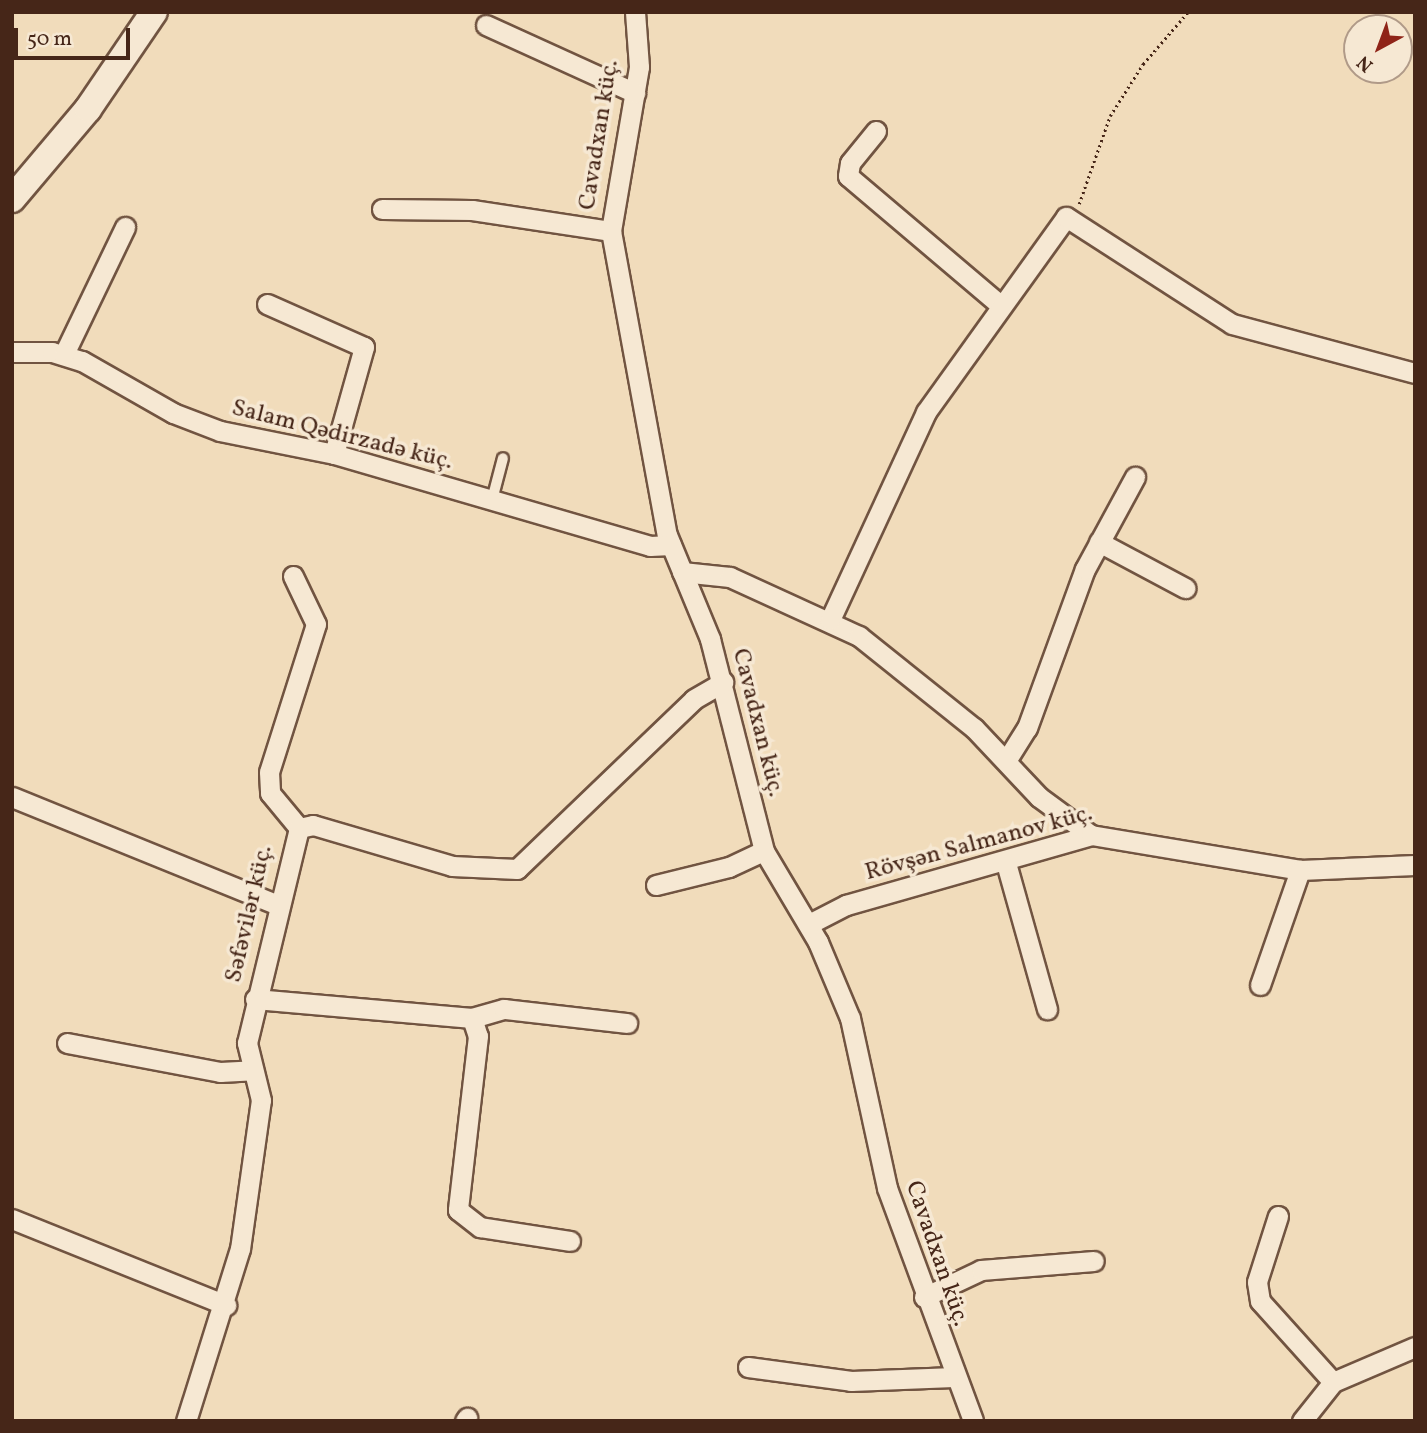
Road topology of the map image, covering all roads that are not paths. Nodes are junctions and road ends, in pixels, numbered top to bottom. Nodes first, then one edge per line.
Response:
1 (154, 12) edge
2 (635, 12) edge
3 (486, 25) dead end
4 (635, 93) junction
5 (876, 131) dead end
6 (12, 199) edge
7 (382, 209) dead end
8 (125, 227) dead end
9 (611, 231) junction
10 (999, 303) junction
11 (267, 304) dead end
12 (12, 352) edge
13 (64, 354) junction
14 (1415, 373) edge
15 (334, 454) junction
16 (503, 458) dead end
17 (1135, 477) dead end
18 (492, 500) junction
19 (1099, 542) junction
20 (671, 545) junction
21 (682, 572) junction
22 (293, 576) dead end
23 (1185, 588) dead end
24 (830, 620) junction
25 (723, 682) junction
26 (1006, 761) junction
27 (12, 797) edge
28 (299, 828) junction
29 (1091, 835) junction
30 (764, 851) junction
31 (1006, 863) junction
32 (1415, 865) edge
33 (1300, 870) junction
34 (656, 885) dead end
35 (276, 905) junction
36 (808, 924) junction
37 (1260, 985) dead end
38 (255, 999) junction
39 (1047, 1009) dead end
40 (472, 1018) junction
41 (627, 1023) dead end
42 (67, 1043) dead end
43 (253, 1070) junction
44 (1278, 1216) dead end
45 (12, 1219) edge
46 (570, 1241) dead end
47 (1094, 1261) dead end
48 (924, 1297) junction
49 (226, 1305) junction
50 (1415, 1347) edge
51 (748, 1367) dead end
52 (954, 1377) junction
53 (1333, 1382) junction
54 (186, 1421) edge
55 (973, 1421) edge
56 (1302, 1421) edge

1 - 6 street
2 - 4 street, Cavadxan küç.
3 - 4 street
4 - 9 street, Cavadxan küç.
5 - 10 street
7 - 9 street
8 - 13 street
9 - 20 street, Cavadxan küç.
10 - 14 street
10 - 24 street
11 - 15 street
12 - 13 street, Salam Qədirzadə küç.
13 - 15 street, Salam Qədirzadə küç.
15 - 18 street, Salam Qədirzadə küç.
16 - 18 lane
17 - 19 street
18 - 20 street, Salam Qədirzadə küç.
19 - 23 street
19 - 26 street
20 - 21 street, Cavadxan küç.
21 - 24 street
21 - 25 street, Cavadxan küç.
22 - 28 street
24 - 26 street
25 - 28 street, Səfəvilər küç.
25 - 30 street, Cavadxan küç.
26 - 29 street
27 - 35 street
28 - 35 street, Səfəvilər küç.
29 - 31 street, Rövşən Salmanov küç.
29 - 33 street, Rövşən Salmanov küç.
30 - 34 street
30 - 36 street, Cavadxan küç.
31 - 36 street, Rövşən Salmanov küç.
31 - 39 street
32 - 33 street, Rövşən Salmanov küç.
33 - 37 street
35 - 38 street, Səfəvilər küç.
36 - 48 street, Cavadxan küç.
38 - 40 street
38 - 43 street, Səfəvilər küç.
40 - 41 street
40 - 46 street
42 - 43 street
43 - 49 street, Səfəvilər küç.
44 - 53 street
45 - 49 street
47 - 48 street
48 - 52 street, Cavadxan küç.
49 - 54 street, Səfəvilər küç.
50 - 53 street
51 - 52 street
52 - 55 street, Cavadxan küç.
53 - 56 street

